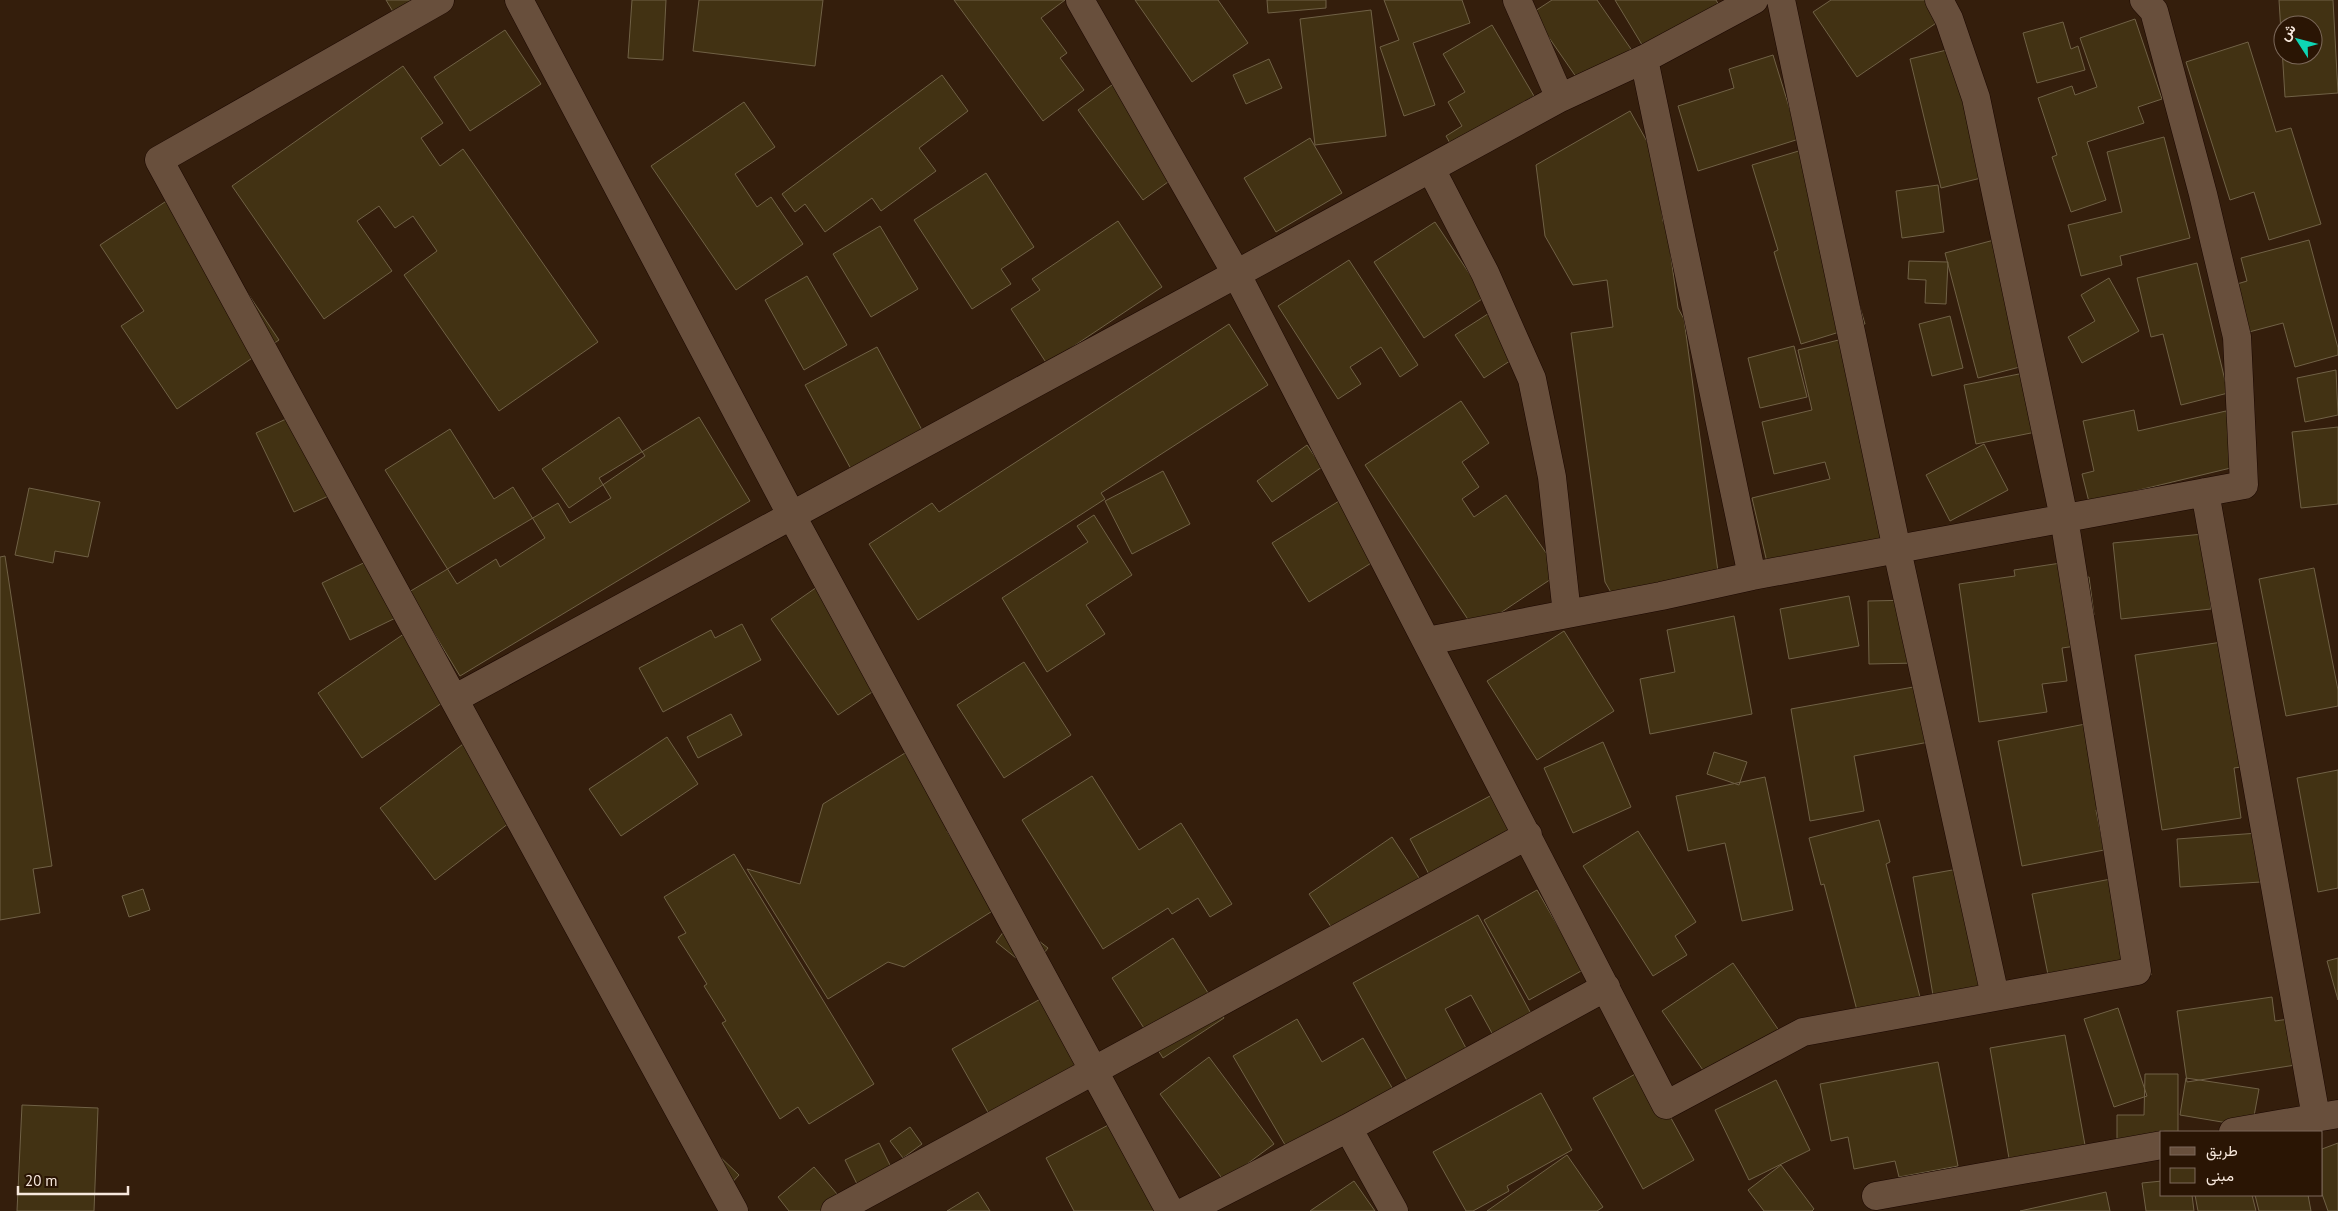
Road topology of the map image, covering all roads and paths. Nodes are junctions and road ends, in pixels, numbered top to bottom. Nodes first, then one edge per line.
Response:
1 (440, 0) edge
2 (519, 0) edge
3 (1080, 0) edge
4 (1517, 0) edge
5 (1753, 0) edge
6 (1781, 0) edge
7 (1939, 0) edge
8 (2144, 0) edge
9 (1644, 59) junction
10 (1560, 98) junction
11 (1431, 169) junction
12 (1237, 275) junction
13 (2205, 492) junction
14 (792, 516) junction
15 (2064, 518) junction
16 (1897, 550) junction
17 (1752, 576) junction
18 (1567, 614) junction
19 (1427, 641) junction
20 (454, 699) junction
21 (1528, 835) junction
22 (1606, 987) junction
23 (1995, 996) junction
24 (1093, 1070) junction
25 (2327, 1116) edge
26 (1348, 1128) junction
27 (2239, 1131) edge
28 (2160, 1145) edge
29 (1876, 1196) dead end
30 (734, 1211) edge
31 (835, 1211) edge
32 (1170, 1211) edge
33 (1186, 1211) edge
34 (1394, 1211) edge

1 - 20 street
2 - 14 street
3 - 12 street
4 - 10 street
5 - 9 street
6 - 16 street
7 - 15 street
8 - 13 street
9 - 10 street
9 - 17 street
10 - 11 street
11 - 12 street
11 - 18 street
12 - 14 street
12 - 19 street
13 - 15 street
13 - 25 street
14 - 20 street
14 - 24 street
15 - 16 street
15 - 23 street
16 - 17 street
16 - 23 street
17 - 18 street
18 - 19 street
19 - 21 street
20 - 30 street
21 - 22 street
21 - 24 street
22 - 23 street
22 - 26 street
24 - 31 street
24 - 32 street
25 - 27 street
26 - 33 street
26 - 34 street
28 - 29 street

